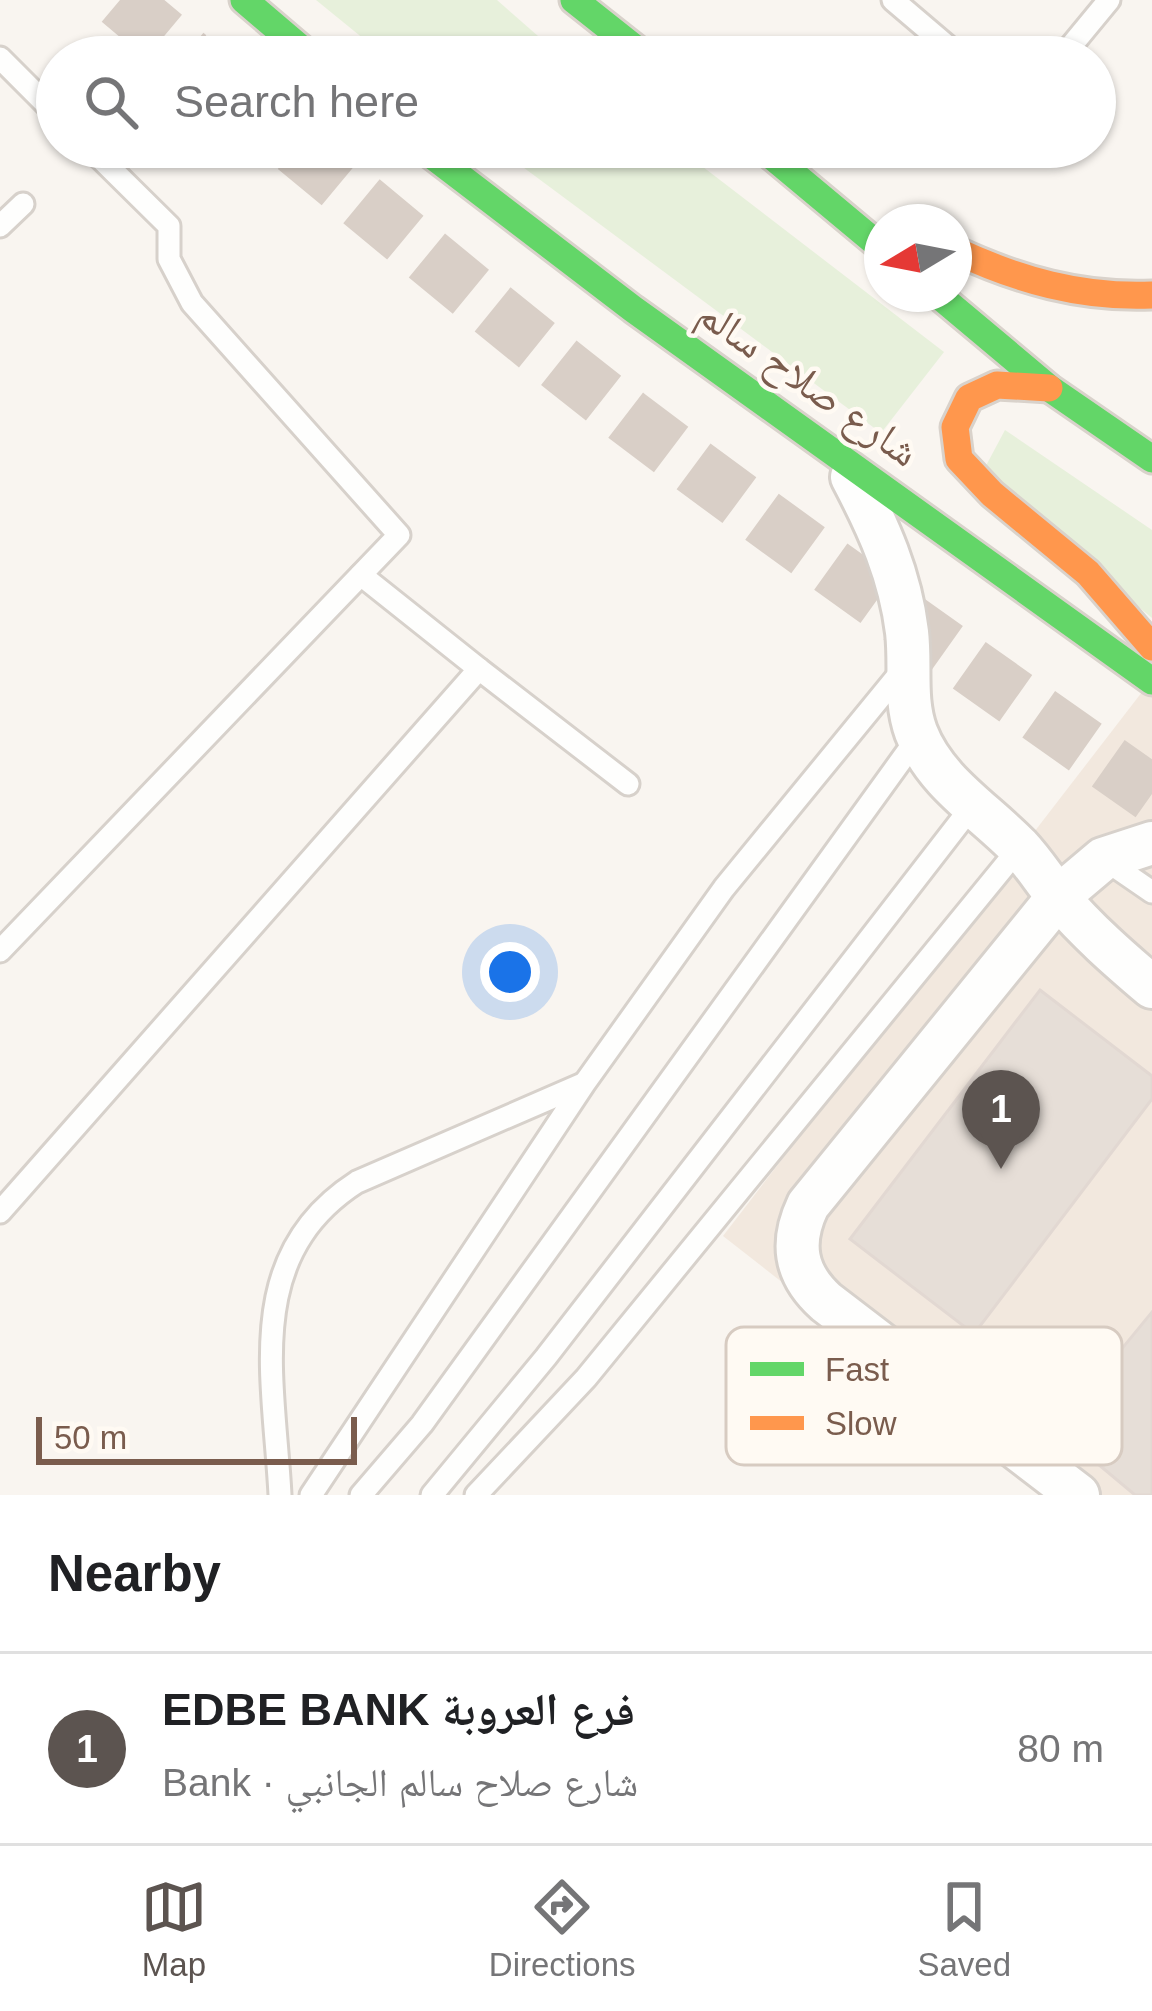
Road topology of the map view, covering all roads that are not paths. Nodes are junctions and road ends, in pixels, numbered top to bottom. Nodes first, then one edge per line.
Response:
1 (244, 0) edge
2 (574, 0) edge
3 (893, 0) edge
4 (1109, 0) edge
5 (286, 36) edge
6 (619, 36) edge
7 (935, 36) edge
8 (1079, 36) edge
9 (0, 58) edge
10 (36, 94) edge
11 (110, 168) edge
12 (448, 168) edge
13 (787, 168) edge
14 (796, 168) edge
15 (23, 204) dead end
16 (864, 204) edge
17 (0, 226) edge
18 (864, 233) edge
19 (972, 260) edge
20 (1152, 295) edge
21 (958, 312) edge
22 (1049, 388) junction
23 (841, 455) junction
24 (1152, 459) edge
25 (361, 574) junction
26 (1152, 647) edge
27 (909, 662) junction
28 (479, 669) junction
29 (1152, 680) edge
30 (918, 737) junction
31 (628, 784) dead end
32 (973, 806) junction
33 (1152, 842) edge
34 (1019, 848) junction
35 (1103, 859) junction
36 (1152, 892) edge
37 (1058, 897) junction
38 (0, 951) edge
39 (1152, 987) edge
40 (584, 1084) junction
41 (0, 1212) edge
42 (859, 1327) edge
43 (1039, 1465) edge
44 (280, 1495) edge
45 (311, 1495) edge
46 (361, 1495) edge
47 (432, 1495) edge
48 (476, 1495) edge
49 (1078, 1495) edge

1 - 5 main road
2 - 6 main road
3 - 7 lane
4 - 8 lane
9 - 10 lane
11 - 25 lane
12 - 23 main road, شارع صلاح سالم
13 - 18 main road
14 - 16 main road
15 - 17 lane
19 - 20 main road
21 - 22 main road
22 - 24 main road
22 - 26 main road
23 - 27 street
23 - 29 main road, شارع صلاح سالم
25 - 28 lane
25 - 38 lane
27 - 30 street
27 - 40 lane
28 - 31 lane
28 - 41 lane
30 - 32 street
30 - 46 lane
32 - 34 street
32 - 47 lane
33 - 35 street
34 - 37 street
34 - 48 lane
35 - 36 lane
35 - 37 street
37 - 39 street
37 - 42 street
40 - 44 lane
40 - 45 lane
43 - 49 street

